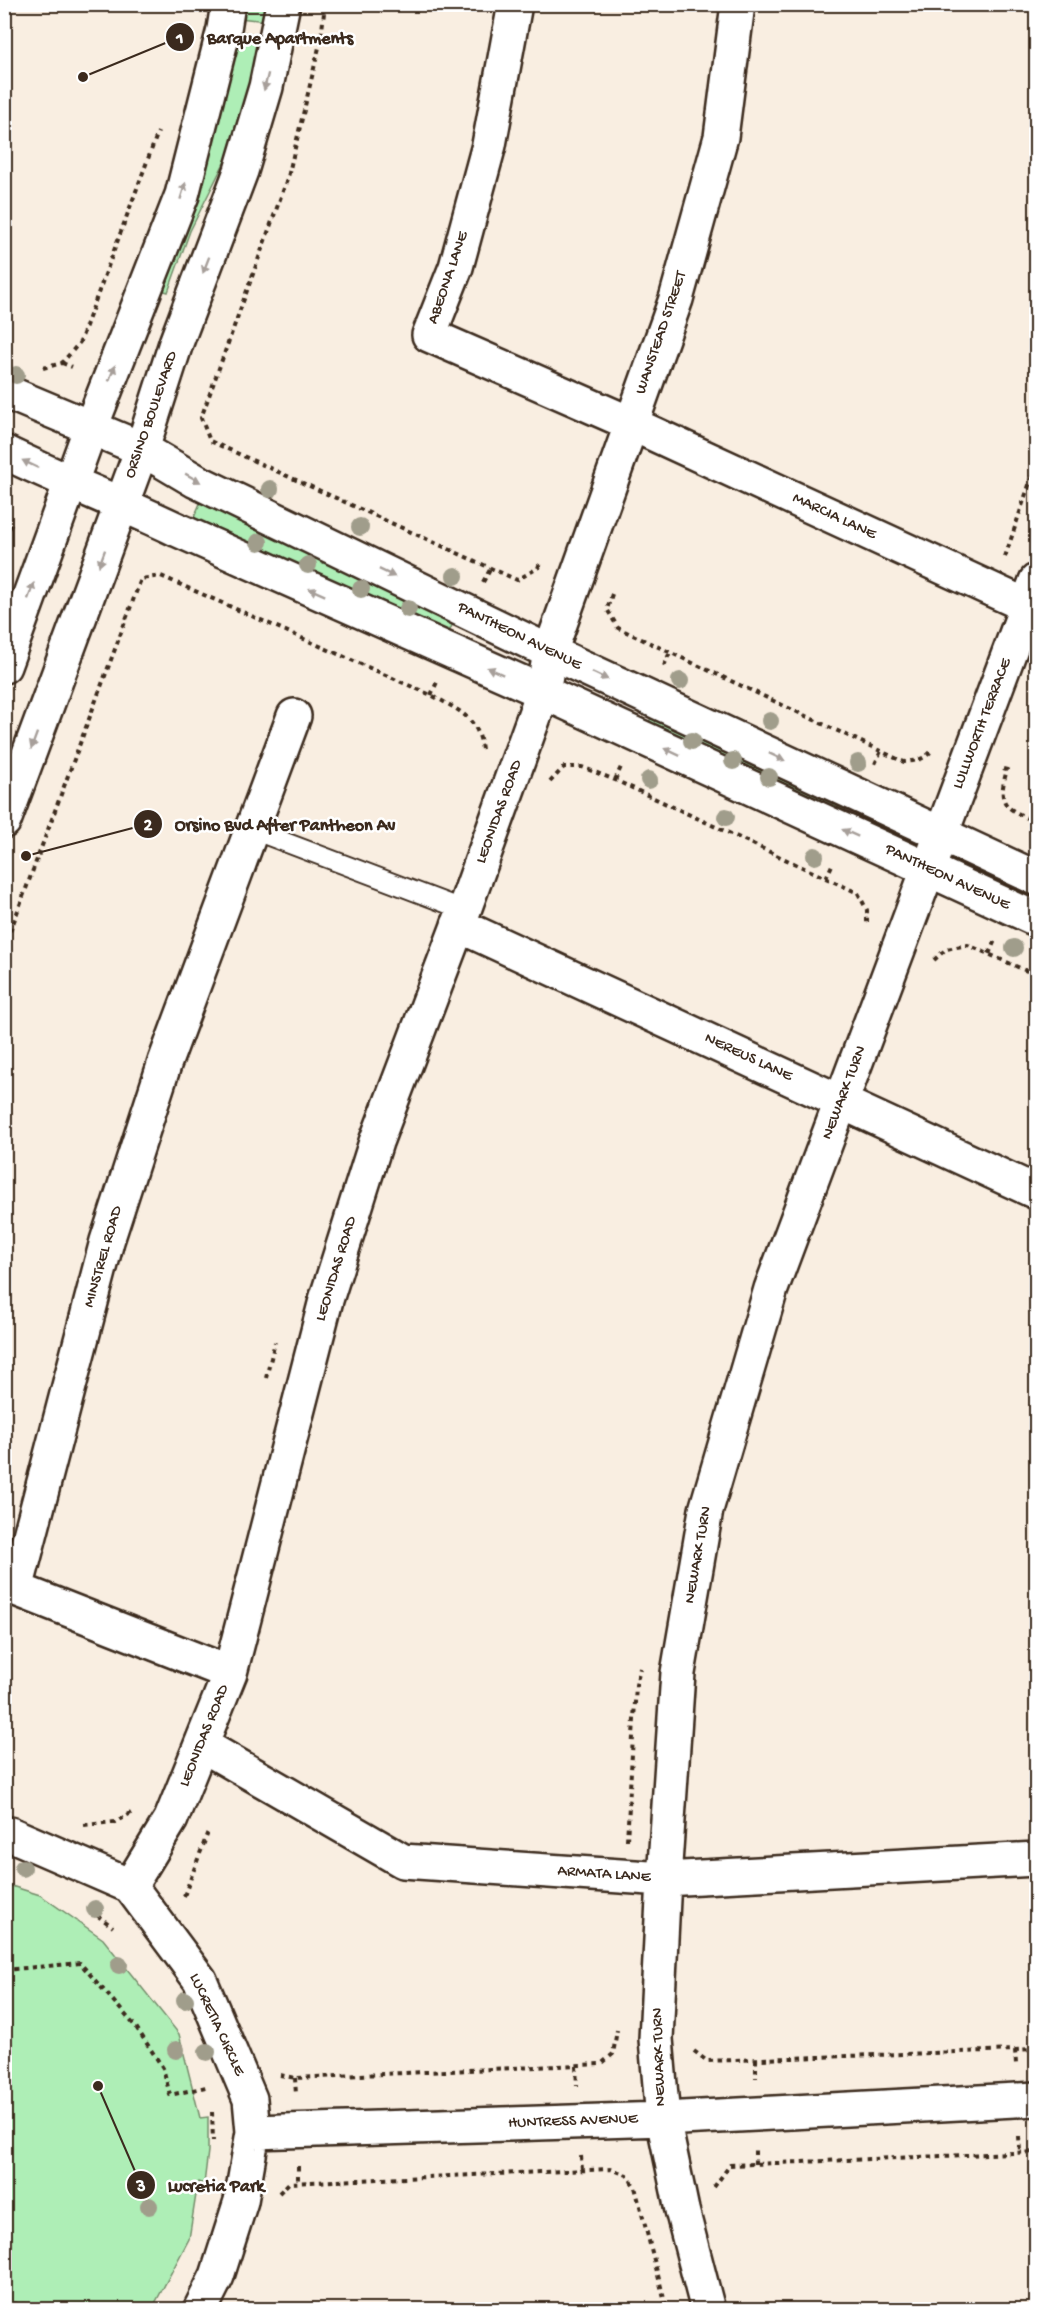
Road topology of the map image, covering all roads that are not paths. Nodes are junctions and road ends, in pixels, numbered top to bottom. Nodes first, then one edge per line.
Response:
1 (228, 4) edge
2 (283, 4) edge
3 (515, 4) edge
4 (738, 4) edge
5 (4, 391) edge
6 (632, 424) junction
7 (91, 427) junction
8 (142, 449) junction
9 (4, 452) edge
10 (70, 483) junction
11 (122, 503) junction
12 (1033, 599) edge
13 (550, 652) junction
14 (4, 666) edge
15 (543, 692) junction
16 (294, 716) dead end
17 (4, 820) edge
18 (253, 830) junction
19 (942, 834) junction
20 (930, 869) junction
21 (1036, 878) edge
22 (461, 917) junction
23 (1036, 919) edge
24 (842, 1102) junction
25 (1036, 1192) edge
26 (10, 1590) edge
27 (230, 1673) junction
28 (202, 1745) junction
29 (4, 1834) edge
30 (1036, 1859) edge
31 (664, 1879) junction
32 (130, 1886) junction
33 (1036, 2099) edge
34 (663, 2119) junction
35 (253, 2132) junction
36 (200, 2310) edge
37 (708, 2310) edge

7 -> 1 street
2 -> 8 street, ORSINO BOULEVARD
3 - 6 street, ABEONA LANE
4 - 6 street, WANSTEAD STREET
5 - 7 street, PANTHEON AVENUE
6 - 12 street, MARCIA LANE
6 - 13 street, WANSTEAD STREET
7 - 8 street, PANTHEON AVENUE
7 - 10 street
8 - 11 street, ORSINO BOULEVARD
8 -> 13 street, PANTHEON AVENUE
10 -> 9 street, PANTHEON AVENUE
10 - 11 street, PANTHEON AVENUE
14 -> 10 street
15 -> 11 street, PANTHEON AVENUE
11 -> 17 street, ORSINO BOULEVARD
12 - 19 street, LULLWORTH TERRACE
13 - 15 street, LEONIDAS ROAD
13 -> 19 street, PANTHEON AVENUE
20 -> 15 street, PANTHEON AVENUE
15 - 22 street, LEONIDAS ROAD
16 - 18 street, MINSTREL ROAD
18 - 22 lane, NEREUS LANE
18 - 26 street, MINSTREL ROAD
19 - 20 street, NEWARK TURN
19 - 21 street, PANTHEON AVENUE
20 - 23 street, PANTHEON AVENUE
20 - 24 street, NEWARK TURN
22 - 24 street, NEREUS LANE
22 - 27 street, LEONIDAS ROAD
24 - 25 street, NEREUS LANE
24 - 31 street, NEWARK TURN
26 - 27 street, MINSTREL ROAD
27 - 28 street, LEONIDAS ROAD
28 - 31 street, ARMATA LANE
28 - 32 street, LEONIDAS ROAD
29 - 32 street, LUCRETIA CIRCLE
30 - 31 street, ARMATA LANE
31 - 34 street, NEWARK TURN
32 - 35 street, LUCRETIA CIRCLE
33 - 34 street, HUNTRESS AVENUE
34 - 35 street, HUNTRESS AVENUE
34 - 37 street, NEWARK TURN
35 - 36 street, LUCRETIA CIRCLE

